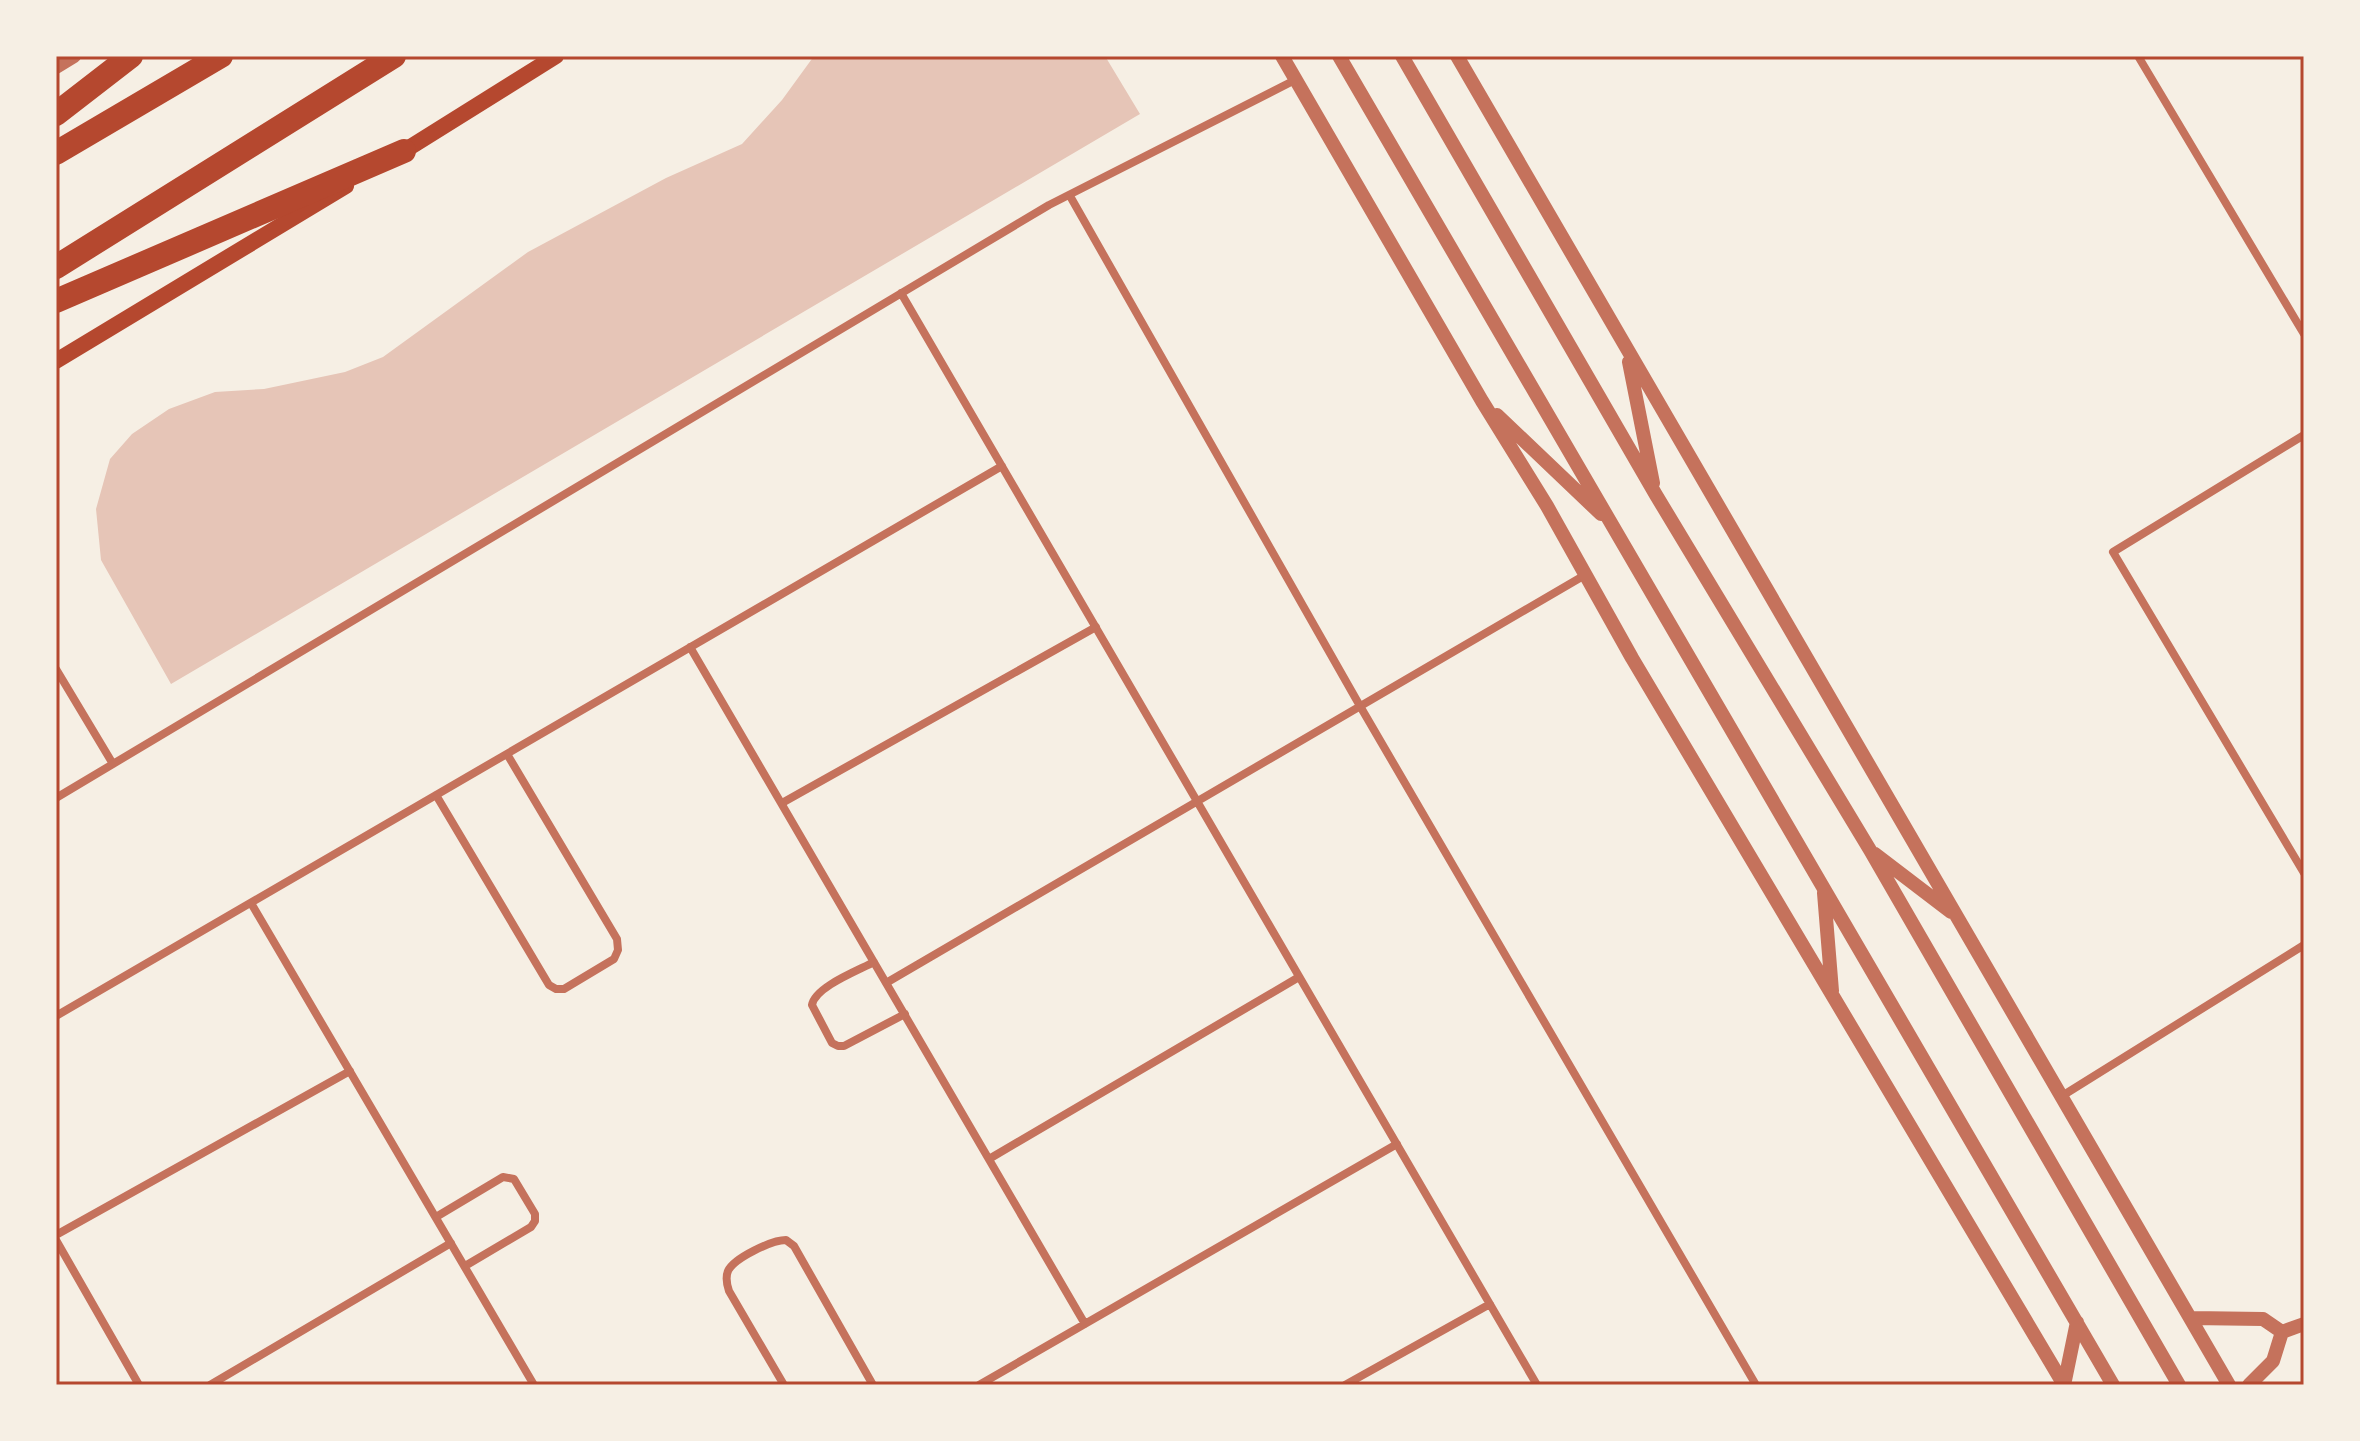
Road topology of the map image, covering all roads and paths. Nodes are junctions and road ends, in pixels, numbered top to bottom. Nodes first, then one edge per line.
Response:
1 (74, 56) edge
2 (131, 56) edge
3 (221, 56) edge
4 (394, 56) edge
5 (556, 56) edge
6 (1282, 56) edge
7 (1288, 56) edge
8 (1339, 56) edge
9 (1402, 56) edge
10 (1457, 56) edge
11 (2138, 56) edge
12 (56, 67) edge
13 (1295, 80) junction
14 (56, 114) edge
15 (404, 151) junction
16 (56, 153) edge
17 (1070, 196) junction
18 (56, 267) edge
19 (901, 293) junction
20 (56, 301) edge
21 (2304, 334) edge
22 (1627, 350) junction
23 (56, 361) edge
24 (1482, 401) junction
25 (2304, 435) edge
26 (1002, 466) junction
27 (1656, 495) junction
28 (1613, 526) junction
29 (1585, 575) junction
30 (1096, 627) junction
31 (690, 647) junction
32 (56, 669) edge
33 (1360, 706) junction
34 (507, 754) junction
35 (113, 764) junction
36 (436, 795) junction
37 (56, 798) edge
38 (1196, 801) junction
39 (782, 803) junction
40 (1870, 850) junction
41 (2304, 873) edge
42 (1824, 888) junction
43 (251, 903) junction
44 (1957, 917) junction
45 (2304, 945) edge
46 (874, 962) junction
47 (1299, 977) junction
48 (886, 983) junction
49 (1833, 997) junction
50 (905, 1014) junction
51 (56, 1016) edge
52 (350, 1071) junction
53 (2062, 1096) junction
54 (1397, 1144) junction
55 (989, 1159) junction
56 (436, 1217) junction
57 (56, 1237) edge
58 (451, 1243) junction
59 (465, 1266) junction
60 (1490, 1304) junction
61 (2192, 1318) junction
62 (2077, 1322) junction
63 (1085, 1324) junction
64 (2304, 1324) edge
65 (2282, 1332) junction
66 (139, 1385) edge
67 (210, 1385) edge
68 (534, 1385) edge
69 (784, 1385) edge
70 (873, 1385) edge
71 (979, 1385) edge
72 (1345, 1385) edge
73 (1537, 1385) edge
74 (1756, 1385) edge
75 (2064, 1385) edge
76 (2113, 1385) edge
77 (2179, 1385) edge
78 (2229, 1385) edge
79 (2249, 1385) edge

1 - 12 street
2 - 14 highway
3 - 16 highway
4 - 18 highway
5 - 15 main road
6 - 13 street
7 - 13 street
8 - 28 street
9 - 27 street
10 - 22 street
11 - 21 street
13 - 17 street
13 - 24 street
15 - 20 highway
15 - 23 main road
17 - 19 street
17 - 33 street
19 - 26 street
19 - 35 street
22 - 27 street
22 - 44 street
24 - 28 street
24 - 29 street
25 - 41 street
26 - 30 street
26 - 31 street
27 - 40 street
28 - 42 street
29 - 33 street
29 - 49 street
30 - 38 street
30 - 39 street
31 - 34 street
31 - 39 street
32 - 35 street
33 - 38 street
33 - 74 street
34 - 36 street
34 - 36 street
35 - 37 street
36 - 43 street
38 - 47 street
38 - 48 street
39 - 46 street
40 - 44 street
40 - 77 street
42 - 49 street
42 - 62 street
43 - 51 street
43 - 52 street
44 - 53 street
45 - 53 street
46 - 48 street
46 - 50 street
47 - 54 street
47 - 55 street
48 - 50 street
49 - 75 street
50 - 55 street
52 - 56 street
52 - 57 street
53 - 61 street
54 - 60 street
54 - 63 street
55 - 63 street
56 - 58 street
56 - 59 street
57 - 66 street
58 - 59 street
58 - 67 street
59 - 68 street
60 - 72 street
60 - 73 street
61 - 65 street
61 - 78 street
62 - 75 street
62 - 76 street
63 - 71 street
64 - 65 street
65 - 79 street
69 - 70 street

